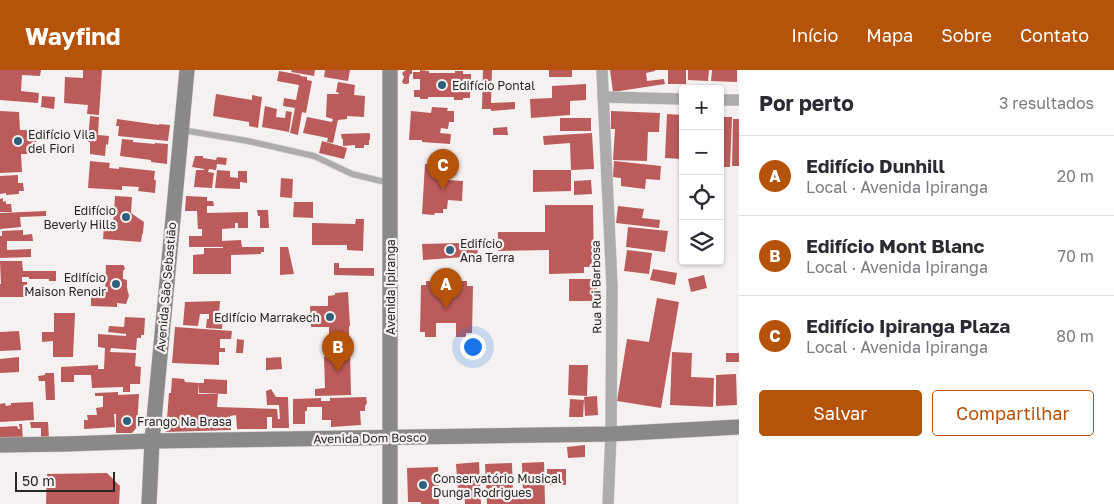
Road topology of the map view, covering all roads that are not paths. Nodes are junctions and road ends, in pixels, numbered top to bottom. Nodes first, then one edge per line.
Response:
1 (187, 70) edge
2 (390, 70) edge
3 (602, 70) edge
4 (603, 97) junction
5 (679, 99) edge
6 (724, 100) edge
7 (739, 100) edge
8 (181, 130) junction
9 (390, 182) junction
10 (739, 427) edge
11 (611, 434) junction
12 (390, 438) junction
13 (152, 441) junction
14 (0, 445) edge
15 (148, 504) edge
16 (390, 504) edge
17 (608, 504) edge

1 - 8 street, Avenida São Sebastião
2 - 9 street, Avenida Ipiranga
3 - 4 street, Rua Rui Barbosa
4 - 5 street
4 - 11 street, Rua Rui Barbosa
6 - 7 street
8 - 9 lane
8 - 13 street, Avenida São Sebastião
9 - 12 street, Avenida Ipiranga
10 - 11 street, Avenida Dom Bosco
11 - 12 street, Avenida Dom Bosco
11 - 17 street, Rua Rui Barbosa
12 - 13 street, Avenida Dom Bosco
12 - 16 street, Avenida Ipiranga
13 - 14 street, Avenida Dom Bosco
13 - 15 street, Avenida São Sebastião

